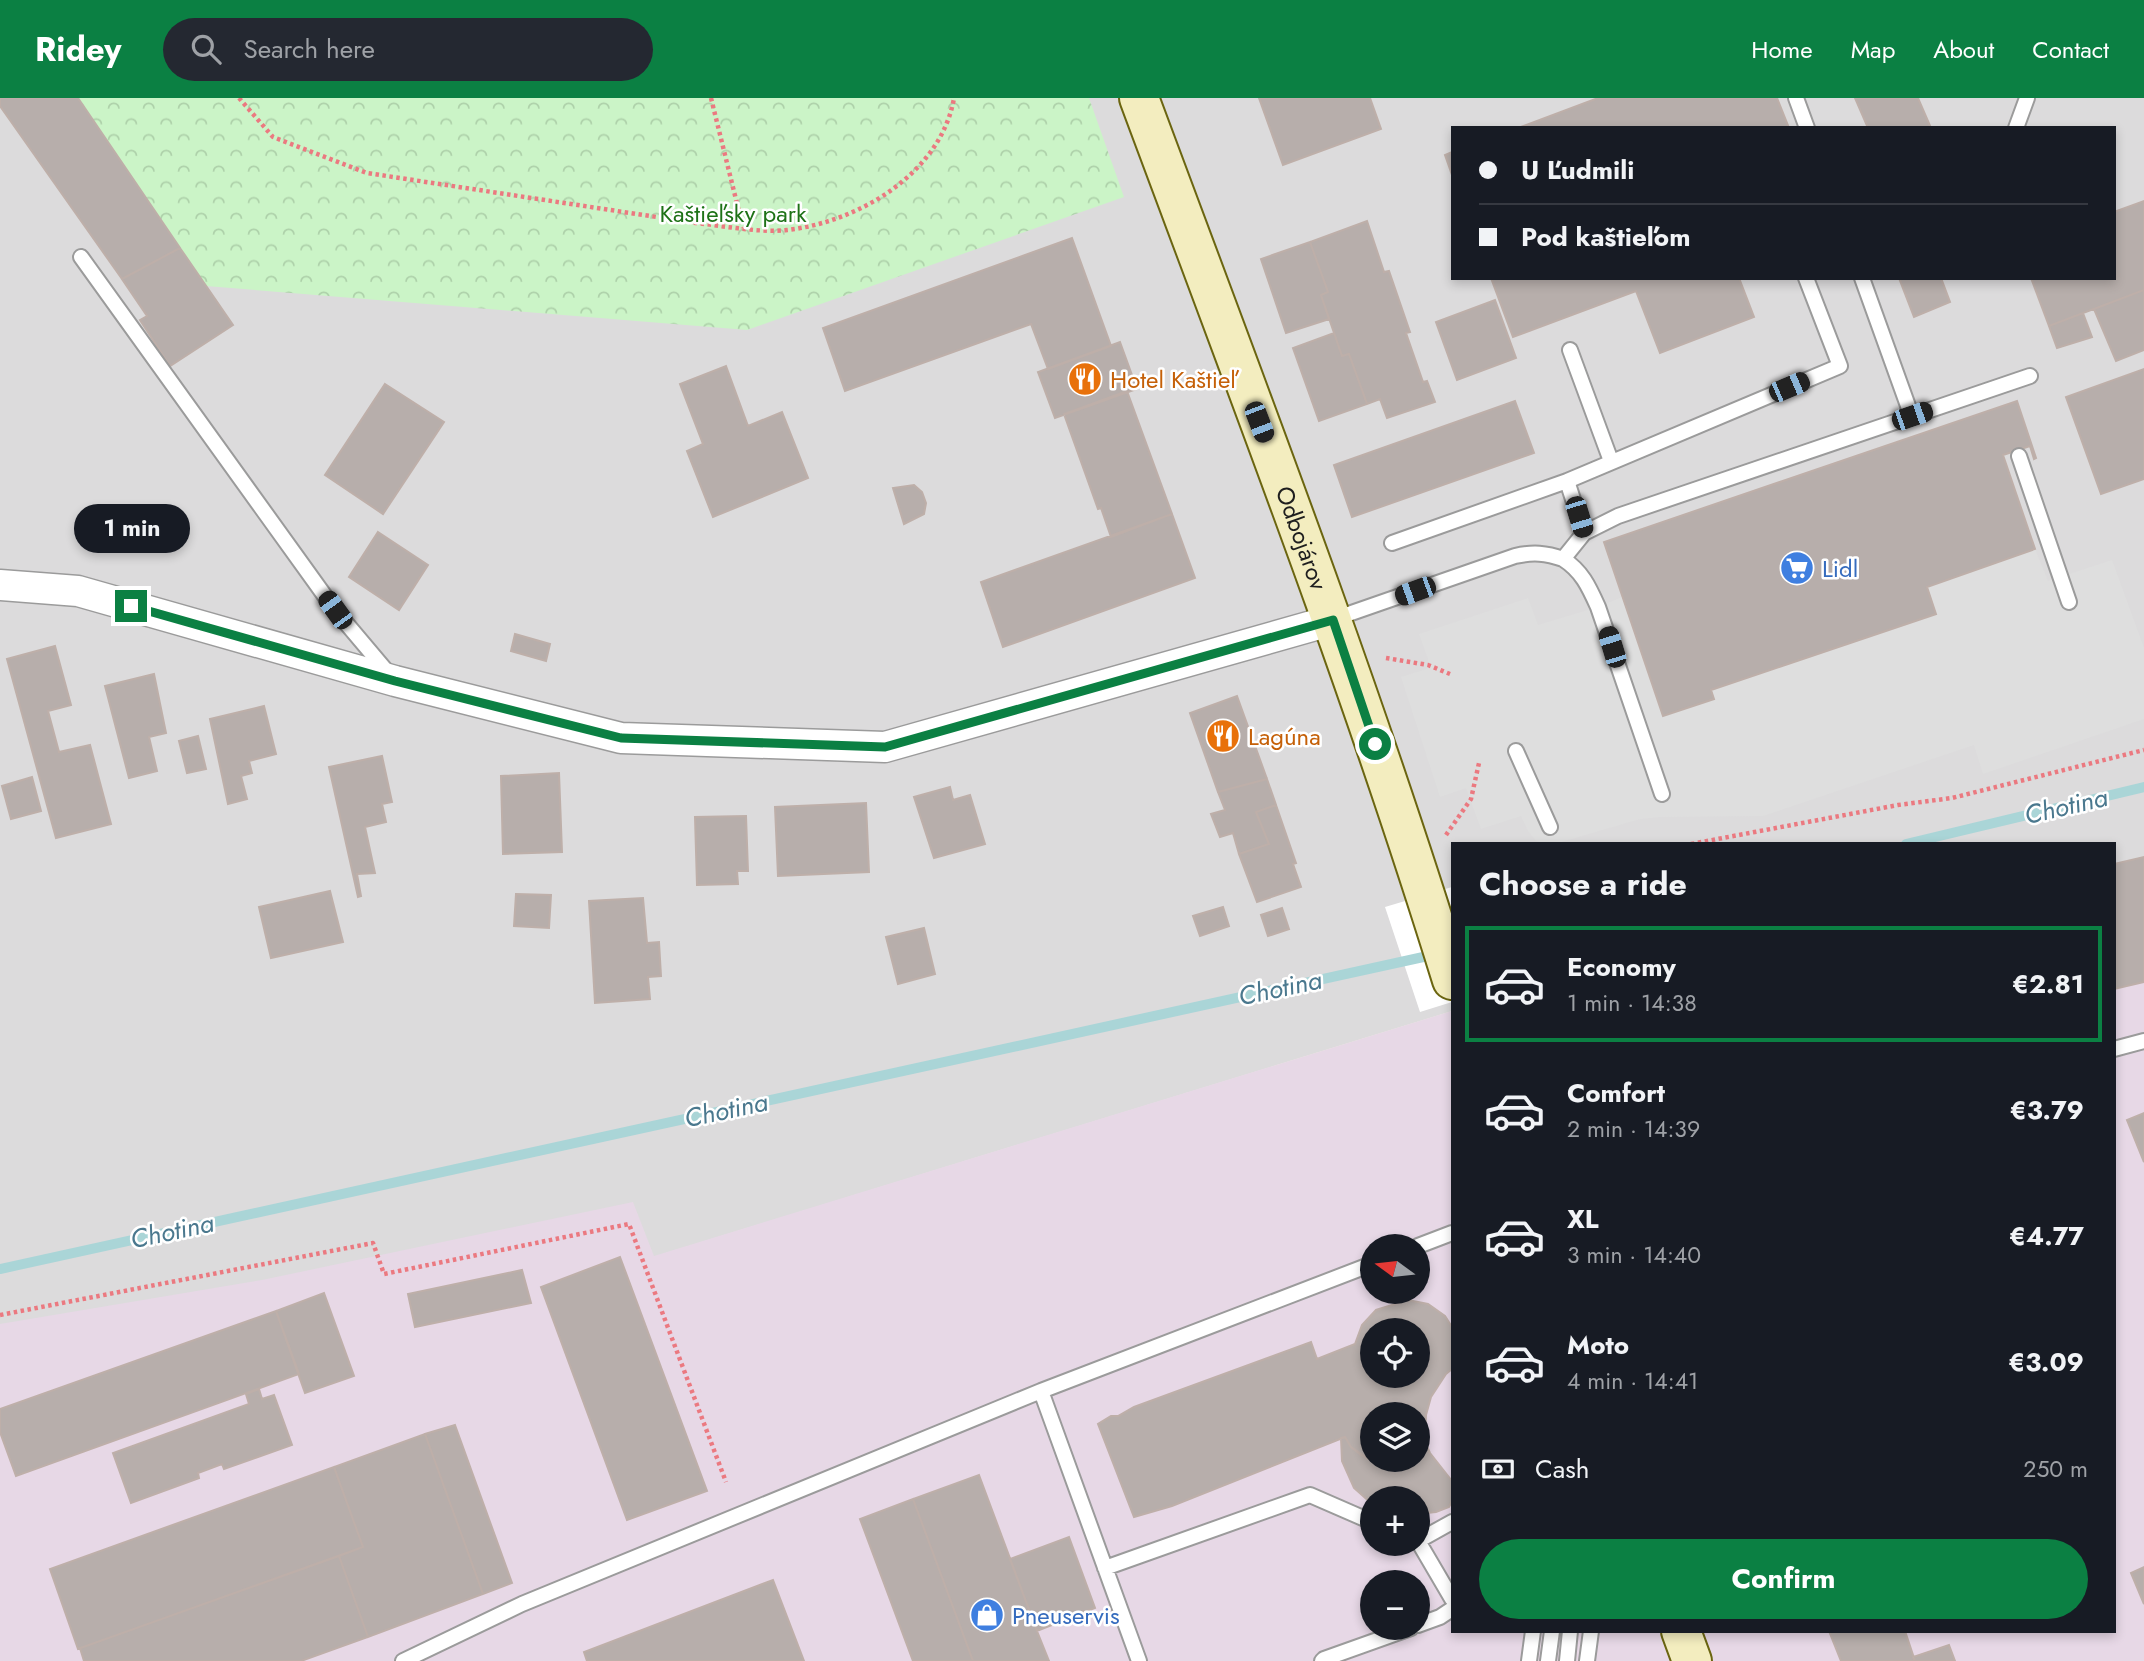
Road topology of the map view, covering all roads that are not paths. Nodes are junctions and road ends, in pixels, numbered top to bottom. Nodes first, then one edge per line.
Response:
1 (1139, 98) edge
2 (1796, 98) edge
3 (2027, 98) edge
4 (1806, 126) edge
5 (2017, 126) edge
6 (80, 257) dead end
7 (1807, 280) edge
8 (1863, 280) edge
9 (1570, 350) dead end
10 (2031, 376) dead end
11 (1912, 416) junction
12 (2019, 456) dead end
13 (1611, 461) junction
14 (1567, 481) junction
15 (1584, 533) junction
16 (1392, 543) dead end
17 (1563, 559) junction
18 (0, 585) edge
19 (2069, 602) dead end
20 (1333, 620) junction
21 (395, 681) junction
22 (1516, 751) dead end
23 (1662, 794) dead end
24 (1550, 827) dead end
25 (1451, 977) edge
26 (2144, 1041) edge
27 (2116, 1048) edge
28 (1451, 1233) edge
29 (1430, 1241) edge
30 (1360, 1269) edge
31 (1041, 1391) junction
32 (1360, 1517) edge
33 (1451, 1523) edge
34 (1430, 1534) edge
35 (1427, 1556) edge
36 (1105, 1568) junction
37 (1451, 1597) edge
38 (1451, 1610) edge
39 (1430, 1621) edge
40 (1533, 1633) edge
41 (1552, 1633) edge
42 (1570, 1633) edge
43 (1591, 1633) edge
44 (1682, 1633) edge
45 (1379, 1640) edge
46 (403, 1661) edge
47 (1139, 1661) edge
48 (1322, 1661) edge
49 (1529, 1661) edge
50 (1548, 1661) edge
51 (1567, 1661) edge
52 (1587, 1661) edge
53 (1692, 1661) edge

1 - 20 main road, Odbojárov
2 - 4 lane
3 - 5 lane
6 - 21 lane
7 - 13 lane
8 - 11 lane
9 - 13 lane
10 - 11 lane
11 - 15 lane
12 - 19 lane
13 - 14 lane
14 - 15 lane
14 - 16 lane
15 - 17 lane
17 - 20 lane
17 - 23 lane
18 - 21 street
20 - 21 street
20 - 25 main road, Odbojárov
22 - 24 lane
26 - 27 lane
28 - 29 lane
30 - 31 lane
31 - 36 lane
31 - 46 lane
32 - 36 lane
33 - 34 lane
35 - 37 lane
36 - 47 lane
38 - 39 lane
40 - 49 lane
41 - 50 lane
42 - 51 lane
43 - 52 lane
44 - 53 main road
45 - 48 lane

